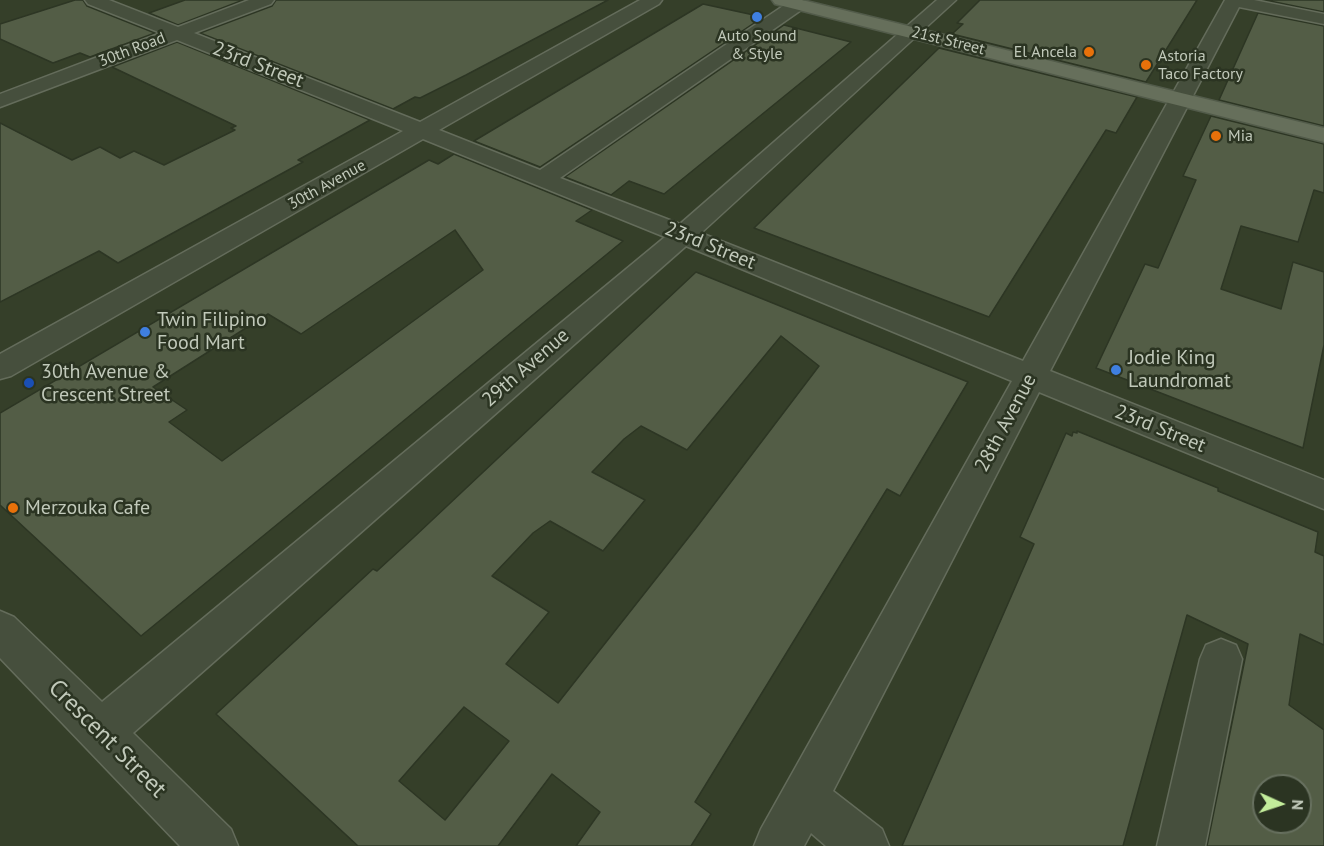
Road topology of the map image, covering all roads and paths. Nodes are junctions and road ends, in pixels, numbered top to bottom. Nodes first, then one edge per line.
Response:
1 (94, 0) edge
2 (265, 0) edge
3 (653, 0) edge
4 (947, 0) edge
5 (1234, 1) edge
6 (789, 2) edge
7 (1324, 19) edge
8 (910, 32) junction
9 (177, 33) junction
10 (1180, 99) junction
11 (0, 101) edge
12 (424, 131) junction
13 (1324, 135) edge
14 (541, 180) junction
15 (683, 235) junction
16 (0, 368) edge
17 (1031, 377) junction
18 (1324, 495) edge
19 (0, 630) edge
20 (1221, 659) dead end
21 (100, 732) junction
22 (804, 798) junction
23 (214, 846) edge
24 (778, 846) edge
25 (865, 846) edge
26 (1181, 846) edge

1 - 9 street, 23rd Street
2 - 9 street, 30th Road
3 - 12 street, 30th Avenue
4 - 8 street, 29th Avenue
5 - 7 street
5 - 10 street, 28th Avenue
6 - 8 main road, 21st Street
6 - 14 street
8 - 10 main road, 21st Street
8 - 15 street, 29th Avenue
9 - 11 street, 30th Road
9 - 12 street, 23rd Street
10 - 13 main road, 21st Street
10 - 17 street, 28th Avenue
12 - 14 street, 23rd Street
12 - 16 street, 30th Avenue
14 - 15 street, 23rd Street
15 - 17 street, 23rd Street
15 - 21 street, 29th Avenue
17 - 18 street, 23rd Street
17 - 22 street, 28th Avenue
19 - 21 street, Crescent Street
20 - 26 street
21 - 23 street, Crescent Street
22 - 24 street, 28th Avenue
22 - 25 street

